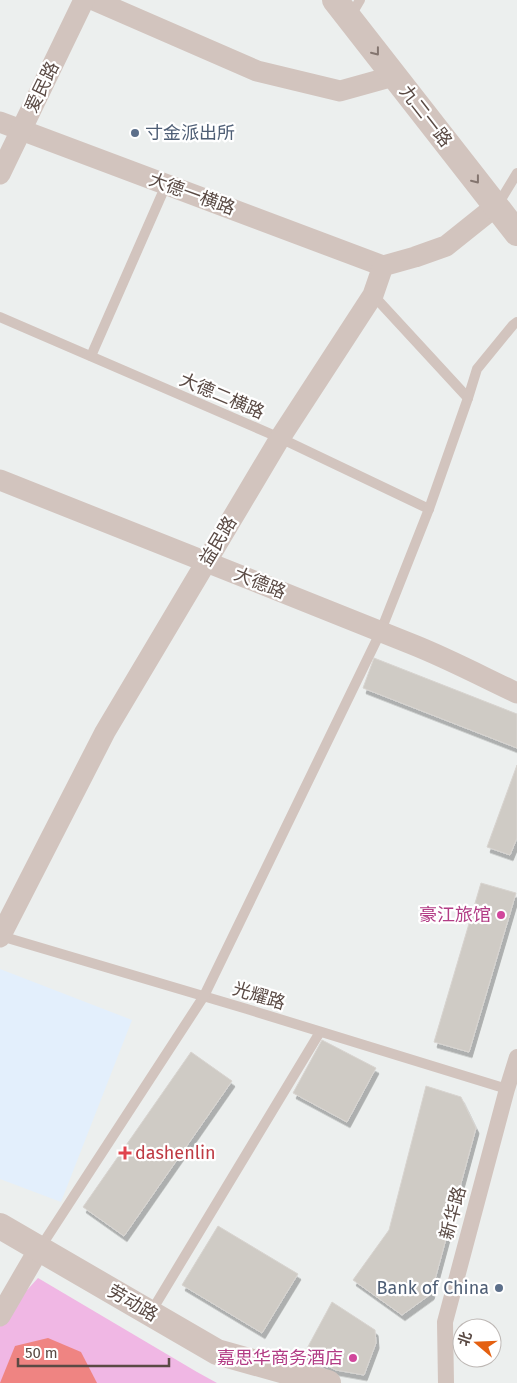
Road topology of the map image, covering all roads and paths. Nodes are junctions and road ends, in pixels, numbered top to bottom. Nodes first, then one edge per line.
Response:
1 (84, 0) edge
2 (94, 0) edge
3 (348, 6) edge
4 (394, 76) junction
5 (0, 122) edge
6 (21, 130) junction
7 (517, 173) edge
8 (0, 174) edge
9 (166, 184) junction
10 (496, 206) junction
11 (517, 233) edge
12 (383, 266) junction
13 (372, 295) junction
14 (0, 317) edge
15 (517, 322) edge
16 (90, 356) junction
17 (468, 398) junction
18 (280, 438) junction
19 (0, 480) edge
20 (428, 509) junction
21 (206, 561) junction
22 (380, 632) junction
23 (517, 692) edge
24 (0, 936) edge
25 (204, 996) junction
26 (320, 1032) junction
27 (517, 1056) edge
28 (507, 1089) junction
29 (0, 1226) edge
30 (39, 1249) junction
31 (151, 1313) junction
32 (0, 1316) edge
33 (328, 1383) edge
34 (446, 1383) edge

1 - 6 street, 爱民路
2 - 4 street
3 -> 4 street, 九二一路
4 -> 10 street, 九二一路
5 - 6 street, 大德一横路
6 - 8 street, 爱民路
6 - 9 street, 大德一横路
7 - 10 lane
9 - 12 street, 大德一横路
9 - 16 lane
10 - 11 street, 九二一路
10 - 12 street
12 - 13 street, 益民路
13 - 17 lane
13 - 18 street, 益民路
14 - 16 lane, 大德二横路
15 - 17 lane
16 - 18 lane, 大德二横路
17 - 20 lane
18 - 20 lane, 大德二横路
18 - 21 street, 益民路
19 - 21 street, 大德路
20 - 22 lane
21 - 22 street, 大德路
21 - 24 street, 益民路
22 - 23 street, 大德路
22 - 25 lane
24 - 25 lane, 光耀路
25 - 26 lane, 光耀路
25 - 30 lane
26 - 28 lane, 光耀路
26 - 31 lane
27 - 28 street, 新华路
28 - 34 street, 新华路
29 - 30 street, 劳动路
30 - 31 street, 劳动路
30 - 32 street
31 - 33 street, 劳动路

